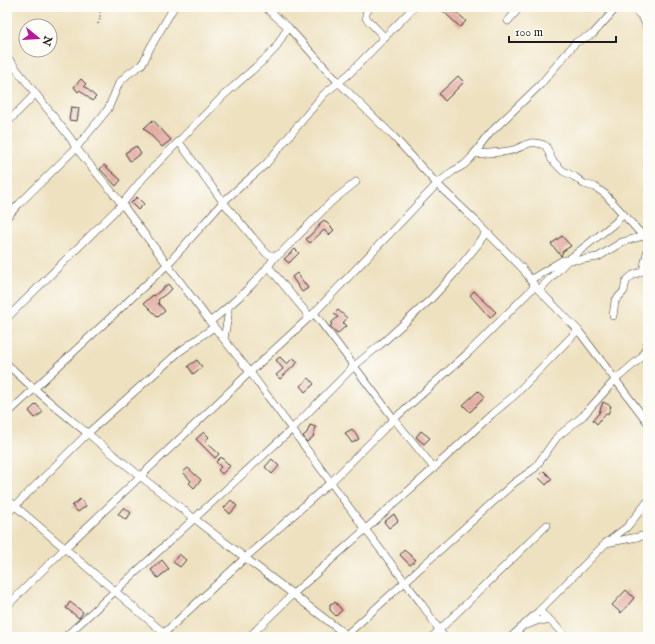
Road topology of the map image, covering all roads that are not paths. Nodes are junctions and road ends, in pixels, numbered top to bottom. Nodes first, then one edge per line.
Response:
1 (174, 7) edge
2 (370, 7) edge
3 (414, 7) edge
4 (520, 7) edge
5 (617, 7) edge
6 (632, 7) edge
7 (267, 8) edge
8 (508, 21) dead end
9 (288, 27) junction
10 (648, 30) edge
11 (384, 38) junction
12 (7, 57) edge
13 (14, 66) junction
14 (7, 73) edge
15 (340, 83) junction
16 (35, 94) junction
17 (7, 123) edge
18 (179, 142) junction
19 (76, 148) junction
20 (474, 154) junction
21 (356, 182) dead end
22 (437, 184) junction
23 (223, 202) junction
24 (122, 204) junction
25 (623, 214) junction
26 (7, 217) edge
27 (615, 223) junction
28 (633, 225) junction
29 (487, 233) junction
30 (646, 236) edge
31 (648, 248) edge
32 (274, 257) junction
33 (568, 260) junction
34 (167, 265) junction
35 (268, 266) junction
36 (530, 280) junction
37 (538, 290) junction
38 (228, 308) junction
39 (312, 315) junction
40 (613, 316) dead end
41 (7, 318) edge
42 (212, 325) junction
43 (578, 330) junction
44 (224, 339) junction
45 (648, 342) edge
46 (7, 364) edge
47 (354, 366) junction
48 (250, 372) junction
49 (616, 380) junction
50 (34, 389) junction
51 (7, 414) edge
52 (394, 419) junction
53 (648, 423) edge
54 (292, 429) junction
55 (88, 433) junction
56 (434, 468) junction
57 (141, 477) junction
58 (331, 482) junction
59 (7, 499) edge
60 (648, 501) edge
61 (15, 506) junction
62 (7, 514) edge
63 (194, 519) junction
64 (547, 525) dead end
65 (365, 529) junction
66 (648, 535) edge
67 (606, 543) junction
68 (64, 549) junction
69 (246, 557) junction
70 (405, 581) junction
71 (115, 591) junction
72 (293, 594) junction
73 (7, 606) edge
74 (539, 611) junction
75 (552, 622) junction
76 (521, 628) junction
77 (440, 630) junction
78 (162, 635) edge
79 (345, 636) edge
80 (65, 637) edge
81 (249, 637) edge
82 (432, 637) edge
83 (444, 637) edge
84 (511, 637) edge
85 (566, 637) edge

1 - 19 street
2 - 11 street
3 - 11 street
4 - 8 street
5 - 20 street
6 - 10 street
7 - 9 street
9 - 15 street
9 - 18 street
11 - 15 street
12 - 13 street
13 - 14 street
13 - 16 street
15 - 22 street
15 - 23 street
16 - 17 street
16 - 19 street
18 - 23 street
18 - 24 street
19 - 24 street
19 - 26 street
20 - 22 street
20 - 25 street
21 - 32 street
22 - 29 street
22 - 39 street
23 - 32 street
23 - 34 street
24 - 34 street
24 - 41 street
25 - 27 street
25 - 28 street
27 - 28 street
27 - 33 street
28 - 30 street
29 - 36 street
29 - 47 street
30 - 33 street
31 - 40 street
32 - 35 street
33 - 36 street
33 - 37 street
34 - 42 street
34 - 50 street
35 - 38 street
35 - 39 street
36 - 37 street
37 - 43 street
37 - 52 street
38 - 42 street
38 - 44 street
39 - 47 street
39 - 48 street
42 - 44 street
42 - 55 street
43 - 49 street
43 - 56 street
44 - 48 street
45 - 49 street
46 - 50 street
47 - 52 street
47 - 54 street
48 - 54 street
48 - 57 street
49 - 53 street
49 - 70 street
50 - 51 street
50 - 55 street
52 - 56 street
52 - 58 street
54 - 58 street
54 - 63 street
55 - 57 street
55 - 61 street
56 - 65 street
57 - 63 street
57 - 68 street
58 - 65 street
58 - 69 street
59 - 61 street
60 - 67 street
61 - 62 street
61 - 68 street
63 - 69 street
63 - 71 street
64 - 77 street
65 - 70 street
65 - 72 street
66 - 67 street
67 - 74 street
68 - 71 street
68 - 73 street
69 - 72 street
69 - 78 street
70 - 77 street
70 - 79 street
71 - 78 street
71 - 80 street
72 - 79 street
72 - 81 street
74 - 75 street
74 - 76 street
75 - 76 street
75 - 85 street
76 - 84 street
77 - 82 street
77 - 83 street

